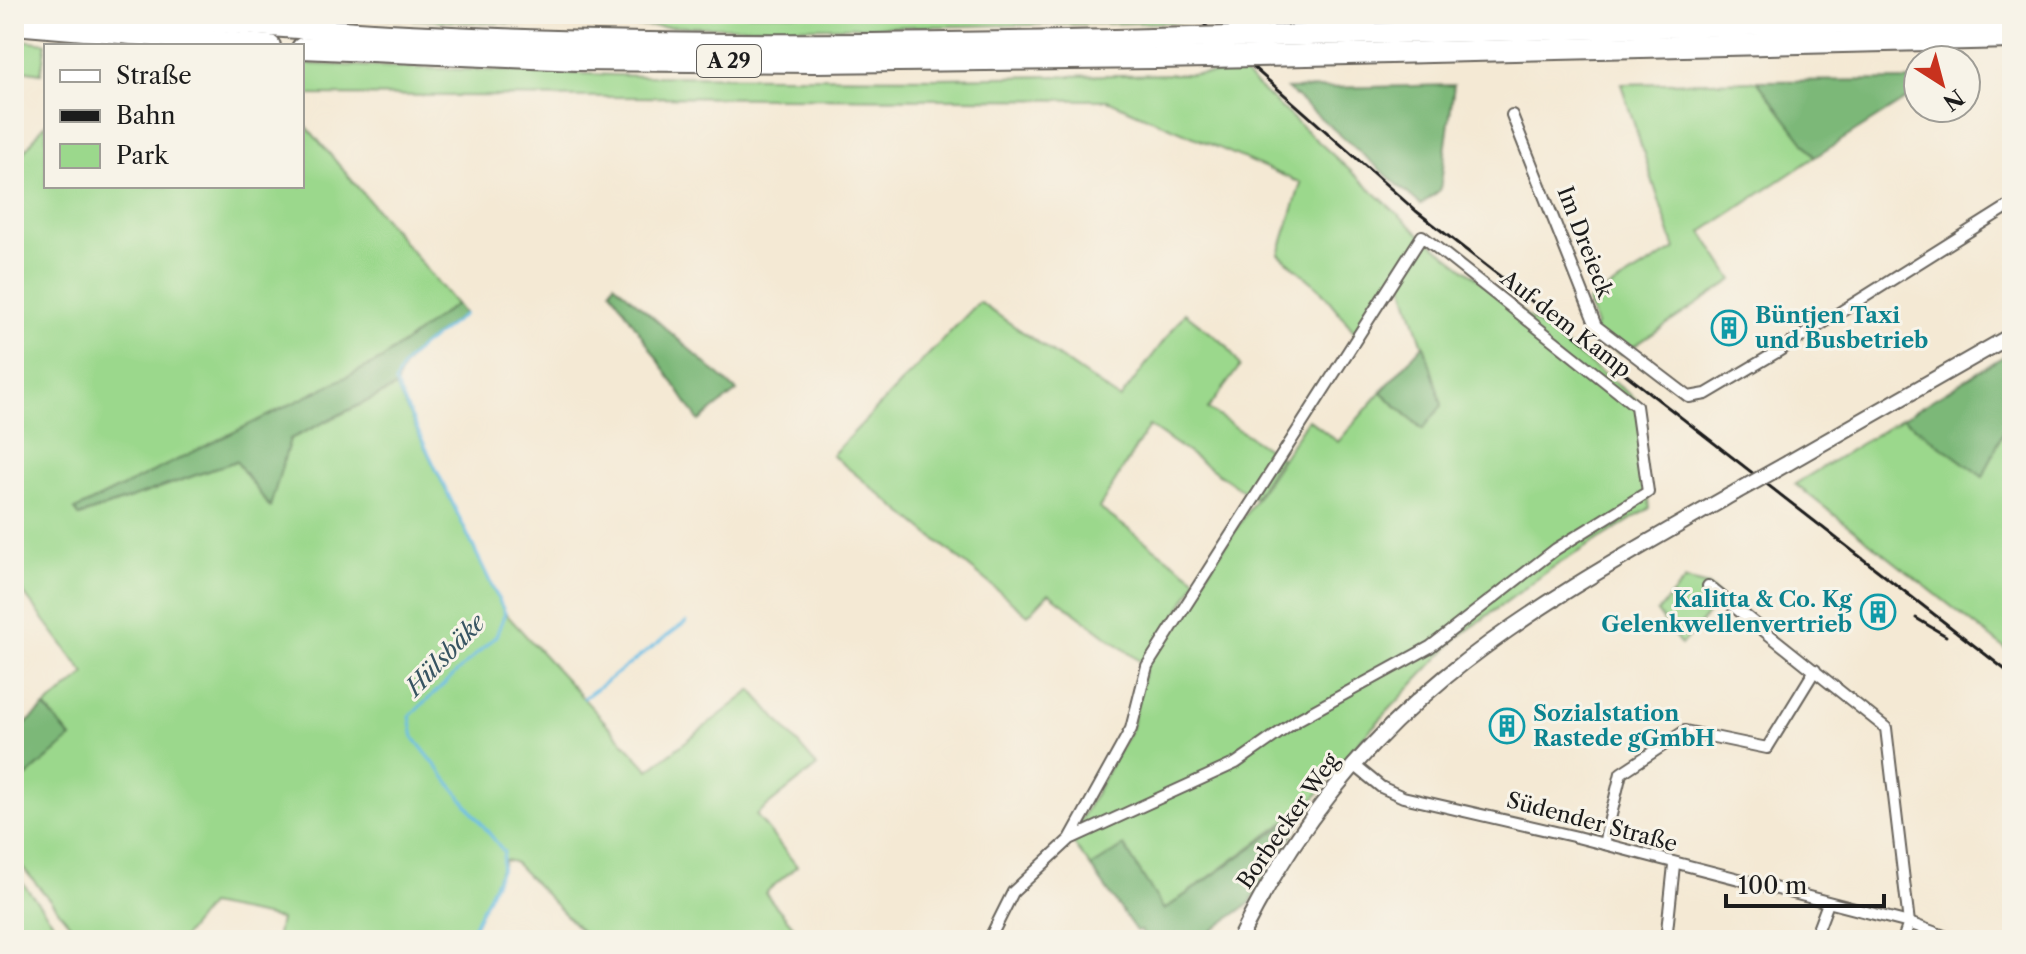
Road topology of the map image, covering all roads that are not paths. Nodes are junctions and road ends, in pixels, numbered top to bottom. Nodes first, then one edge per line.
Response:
1 (110, 14) edge
2 (2012, 19) edge
3 (14, 24) edge
4 (2012, 38) edge
5 (245, 44) edge
6 (1307, 45) junction
7 (304, 48) edge
8 (1154, 48) junction
9 (1512, 115) dead end
10 (2012, 204) edge
11 (2012, 335) edge
12 (1708, 586) dead end
13 (1815, 670) junction
14 (1353, 764) junction
15 (1070, 839) junction
16 (1604, 844) junction
17 (1674, 865) junction
18 (1828, 903) junction
19 (1909, 923) junction
20 (989, 940) edge
21 (1239, 940) edge
22 (1666, 940) edge
23 (1814, 940) edge
24 (1903, 940) edge
25 (1955, 940) edge

1 - 8 highway, A 29
2 - 6 highway, A 29
3 - 5 highway
4 - 6 highway, A 29
6 - 8 highway, A 29, bridge
7 - 8 highway, A 29
9 - 10 street, Im Dreieck
11 - 14 street, Borbecker Weg, bridge
12 - 13 street
13 - 16 street
13 - 19 street
14 - 16 street, Südender Straße
14 - 21 street, Borbecker Weg
15 - 15 street, Auf dem Kamp
15 - 20 street
16 - 17 street, Südender Straße
17 - 18 street, Südender Straße
17 - 22 street
18 - 19 street, Südender Straße
18 - 23 street
19 - 24 street
19 - 25 street, Südender Straße

